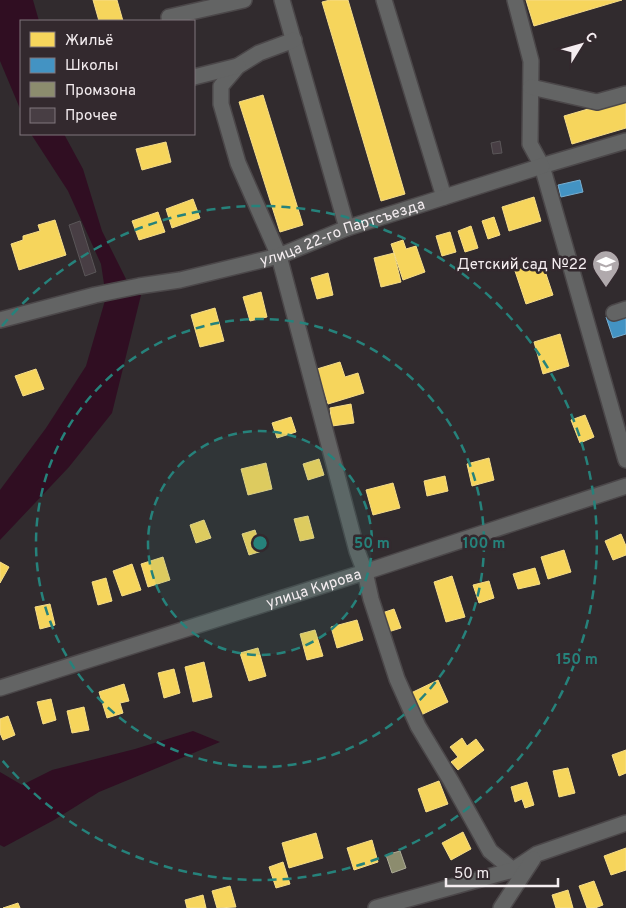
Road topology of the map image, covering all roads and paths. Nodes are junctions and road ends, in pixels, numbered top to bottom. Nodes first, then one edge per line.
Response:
1 (244, 0) edge
2 (282, 0) edge
3 (384, 0) edge
4 (515, 0) edge
5 (170, 20) edge
6 (294, 40) junction
7 (238, 66) junction
8 (195, 77) edge
9 (531, 87) junction
10 (626, 94) edge
11 (626, 140) edge
12 (540, 166) junction
13 (444, 197) junction
14 (347, 228) junction
15 (279, 256) junction
16 (0, 320) edge
17 (626, 460) edge
18 (626, 486) edge
19 (365, 572) junction
20 (0, 688) edge
21 (626, 823) edge
22 (537, 854) junction
23 (513, 870) junction
24 (376, 908) edge
25 (501, 908) edge

1 - 5 street
2 - 6 street
3 - 13 street
4 - 9 street
6 - 7 street
6 - 14 street
7 - 8 street
7 - 15 street
9 - 10 street
9 - 12 street
11 - 12 street, улица 22-го Партсъезда
12 - 13 street, улица 22-го Партсъезда
12 - 17 street
13 - 14 street, улица 22-го Партсъезда
14 - 15 street, улица 22-го Партсъезда
15 - 16 street, улица 22-го Партсъезда
15 - 19 street
18 - 19 street, улица Кирова
19 - 20 street, улица Кирова
19 - 23 street
21 - 22 street
22 - 23 street
22 - 25 street
23 - 24 street

